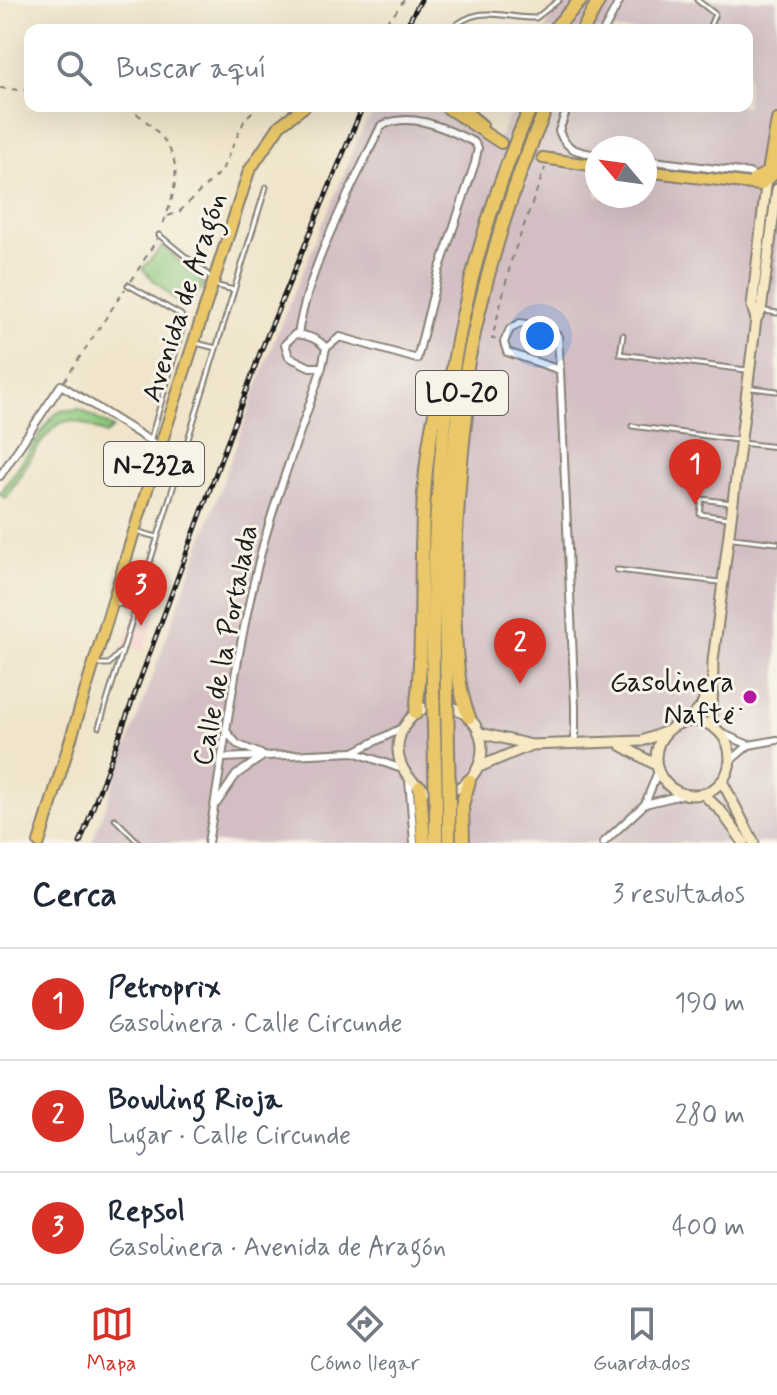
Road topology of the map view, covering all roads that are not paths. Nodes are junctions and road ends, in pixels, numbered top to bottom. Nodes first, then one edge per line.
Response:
1 (559, 0) edge
2 (599, 0) edge
3 (620, 0) edge
4 (697, 0) edge
5 (581, 1) edge
6 (460, 24) edge
7 (559, 24) edge
8 (569, 24) edge
9 (586, 24) edge
10 (607, 24) edge
11 (711, 24) edge
12 (297, 112) edge
13 (453, 112) edge
14 (466, 112) edge
15 (529, 112) edge
16 (545, 112) edge
17 (566, 112) edge
18 (777, 120) edge
19 (481, 132) junction
20 (478, 146) junction
21 (777, 148) edge
22 (585, 153) edge
23 (546, 158) tunnel mouth
24 (657, 162) edge
25 (585, 164) edge
26 (657, 172) edge
27 (762, 181) junction
28 (266, 187) dead end
29 (777, 189) edge
30 (775, 212) edge
31 (159, 235) road end
32 (771, 240) junction
33 (212, 281) junction
34 (128, 285) road end
35 (234, 290) junction
36 (483, 303) junction
37 (777, 313) edge
38 (759, 315) junction
39 (298, 334) junction
40 (623, 335) dead end
41 (193, 342) junction
42 (216, 348) junction
43 (326, 348) junction
44 (454, 349) junction
45 (322, 367) junction
46 (560, 370) junction
47 (750, 370) junction
48 (748, 388) junction
49 (777, 391) edge
50 (632, 426) dead end
51 (741, 442) junction
52 (157, 444) junction
53 (777, 447) edge
54 (184, 449) junction
55 (0, 476) edge
56 (733, 503) junction
57 (731, 519) junction
58 (134, 532) junction
59 (157, 537) junction
60 (729, 538) junction
61 (777, 543) edge
62 (617, 570) dead end
63 (723, 583) junction
64 (112, 602) junction
65 (135, 608) junction
66 (123, 649) junction
67 (94, 663) junction
68 (712, 680) junction
69 (454, 708) dead end
70 (420, 711) joint
71 (469, 717) junction
72 (687, 721) junction
73 (99, 727) dead end
74 (402, 728) junction
75 (226, 731) junction
76 (668, 731) junction
77 (718, 731) junction
78 (480, 733) junction
79 (777, 740) edge
80 (614, 742) junction
81 (575, 743) junction
82 (531, 745) junction
83 (749, 745) junction
84 (354, 752) junction
85 (265, 756) junction
86 (223, 758) junction
87 (730, 761) junction
88 (479, 767) junction
89 (657, 768) junction
90 (402, 769) junction
91 (469, 781) junction
92 (722, 781) junction
93 (418, 785) junction
94 (456, 789) dead end
95 (686, 794) junction
96 (703, 794) junction
97 (442, 804) junction
98 (645, 804) junction
99 (214, 807) junction
100 (115, 819) dead end
101 (39, 843) edge
102 (139, 843) edge
103 (208, 843) edge
104 (414, 843) edge
105 (424, 843) edge
106 (436, 843) edge
107 (449, 843) edge
108 (463, 843) edge
109 (603, 843) edge
110 (744, 843) edge
111 (754, 843) edge

1 - 6 lane
2 - 9 highway
3 - 10 street
4 - 11 lane
5 - 7 highway
5 - 8 highway
12 - 33 main road, Avenida de Aragón / N-232a
13 - 19 main road
14 - 19 main road
15 - 44 highway, LO-20
16 - 36 highway, LO-20
17 - 22 street
18 - 27 main road
19 - 20 street
20 - 39 street
20 - 43 street
21 - 27 main road
23 - 25 main road
24 - 27 street
26 - 27 main road
27 - 32 main road
27 - 38 main road
28 - 35 lane
29 - 30 main road
30 - 32 main road
31 - 33 lane
32 - 38 main road
33 - 35 lane
33 - 41 main road, Avenida de Aragón / N-232a
34 - 52 lane
35 - 42 lane
36 - 71 highway
36 - 97 highway, LO-20, bridge
37 - 38 lane
38 - 47 main road
39 - 43 street
39 - 45 street
40 - 47 lane
41 - 42 lane
41 - 52 main road, Avenida de Aragón / N-232a
42 - 54 lane
43 - 45 street, Calle de la Portalada
44 - 70 highway
44 - 97 highway, LO-20, bridge
45 - 75 street, Calle de la Portalada
46 - 46 street
46 - 81 street
47 - 48 main road
48 - 49 lane
48 - 51 main road
50 - 51 lane
51 - 53 lane
51 - 56 main road
52 - 54 lane
52 - 55 street
52 - 58 main road, Avenida de Aragón / N-232a
54 - 59 lane
56 - 57 main road
56 - 57 lane
57 - 60 main road
58 - 59 lane
58 - 64 main road, Avenida de Aragón / N-232a
59 - 65 lane
60 - 61 lane
60 - 63 main road
62 - 63 lane
63 - 68 main road
64 - 65 lane
64 - 67 main road, Avenida de Aragón / N-232a
65 - 66 lane
66 - 67 lane
66 - 73 lane
67 - 101 main road, Avenida de Aragón / N-232a
68 - 72 main road
68 - 77 main road
69 - 71 main road
70 - 74 main road
71 - 78 main road
72 - 76 main road
72 - 77 main road
74 - 84 street
74 - 90 main road
75 - 85 street
75 - 86 street, Calle de la Portalada
76 - 80 main road
76 - 89 main road
77 - 83 street
77 - 87 main road
78 - 82 main road
78 - 88 main road
79 - 83 street
80 - 81 main road
80 - 89 main road
81 - 82 main road
82 - 88 main road
83 - 87 street
84 - 85 street
84 - 90 street
85 - 86 street
85 - 99 street
86 - 99 street, Calle de la Portalada
87 - 92 main road
88 - 91 main road
89 - 95 main road
89 - 98 street
90 - 93 main road
91 - 94 main road
91 - 108 highway
92 - 96 main road
92 - 111 main road
93 - 104 street
93 - 105 highway
95 - 96 main road
95 - 98 street
96 - 110 main road
97 - 106 highway, LO-20
97 - 107 highway, LO-20
98 - 109 street
99 - 103 street, Calle de la Portalada
100 - 102 lane

